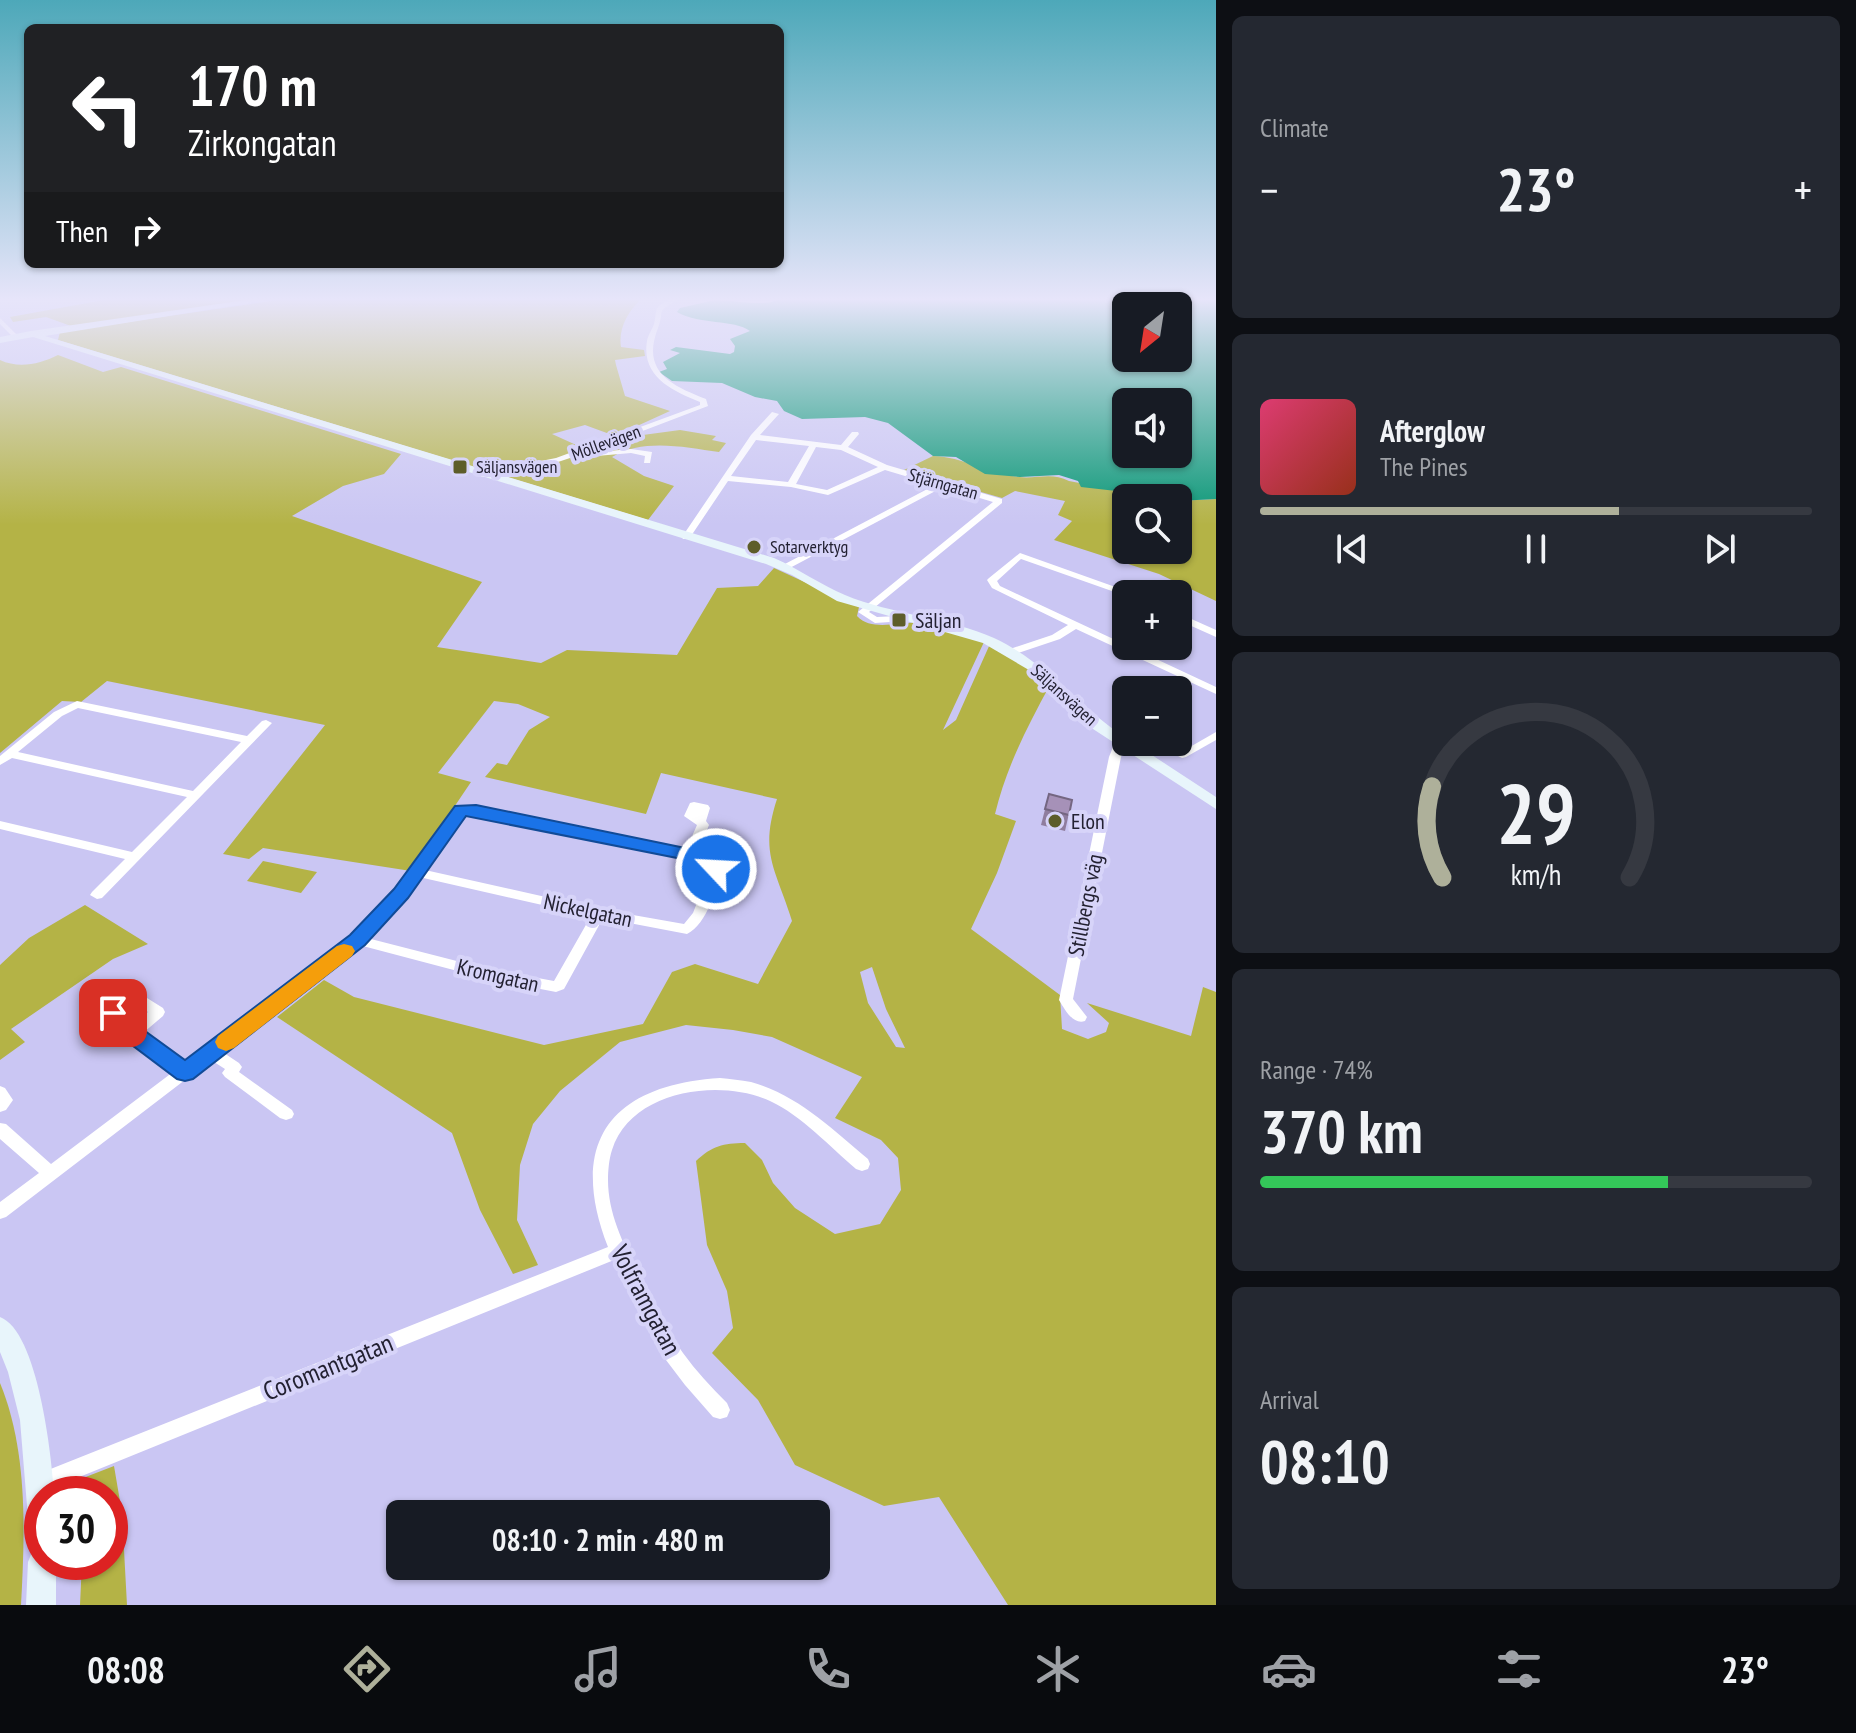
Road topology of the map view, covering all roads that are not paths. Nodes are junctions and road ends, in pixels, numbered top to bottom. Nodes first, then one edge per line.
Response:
1 (162, 375) edge
2 (657, 375) edge
3 (775, 414) dead end
4 (855, 434) dead end
5 (754, 437) junction
6 (814, 444) junction
7 (843, 448) junction
8 (570, 456) junction
9 (647, 461) dead end
10 (884, 467) junction
11 (484, 475) junction
12 (726, 478) junction
13 (791, 485) junction
14 (941, 485) junction
15 (686, 537) junction
16 (786, 567) junction
17 (1112, 588) edge
18 (869, 606) junction
19 (1192, 623) edge
20 (1076, 625) junction
21 (1216, 634) edge
22 (1011, 652) junction
23 (1216, 691) edge
24 (266, 723) dead end
25 (1216, 735) edge
26 (1112, 736) edge
27 (249, 740) junction
28 (1192, 749) edge
29 (1115, 756) edge
30 (1142, 756) edge
31 (5, 758) edge
32 (195, 795) junction
33 (1216, 804) edge
34 (700, 821) dead end
35 (0, 825) edge
36 (690, 855) junction
37 (134, 857) junction
38 (417, 872) junction
39 (97, 895) dead end
40 (599, 913) junction
41 (357, 940) junction
42 (1080, 1017) dead end
43 (133, 1033) dead end
44 (212, 1053) junction
45 (185, 1072) junction
46 (0, 1092) edge
47 (0, 1106) edge
48 (286, 1114) dead end
49 (0, 1129) edge
50 (862, 1164) dead end
51 (51, 1174) junction
52 (0, 1212) edge
53 (617, 1251) junction
54 (0, 1328) edge
55 (720, 1410) dead end
56 (40, 1476) edge
57 (57, 1476) edge
58 (42, 1580) edge
59 (41, 1605) edge

1 - 11 street, Säljansvägen
2 - 8 street, Möllevägen
3 - 5 street
4 - 7 street
5 - 6 street, Stjärngatan
5 - 12 street
6 - 7 street, Stjärngatan
6 - 13 street
7 - 10 street, Stjärngatan
8 - 9 street
8 - 11 street, Möllevägen
10 - 13 street
10 - 14 street, Stjärngatan
11 - 15 street, Säljansvägen
12 - 13 street
12 - 15 street
14 - 16 street
14 - 18 street, Stjärngatan
15 - 16 street, Säljansvägen
16 - 18 street, Säljansvägen
17 - 20 street
18 - 22 street, Säljansvägen
19 - 21 street
20 - 22 street
20 - 23 street
22 - 26 street, Säljansvägen
24 - 27 street
25 - 28 street
27 - 31 street
27 - 32 street
29 - 42 street, Stillbergs väg
30 - 33 street, Säljansvägen
31 - 32 street
32 - 37 street
34 - 36 street
35 - 37 street
36 - 38 street
36 - 40 street, Nickelgatan
37 - 39 street
38 - 40 street, Nickelgatan
38 - 41 street
40 - 41 street, Kromgatan
41 - 44 street
43 - 45 street
44 - 45 street
44 - 48 street
45 - 51 street
46 - 47 street
49 - 51 street
50 - 53 street, Volframgatan
51 - 52 street
53 - 55 street, Volframgatan
53 - 57 street, Coromantgatan
54 - 56 street
58 - 59 street

